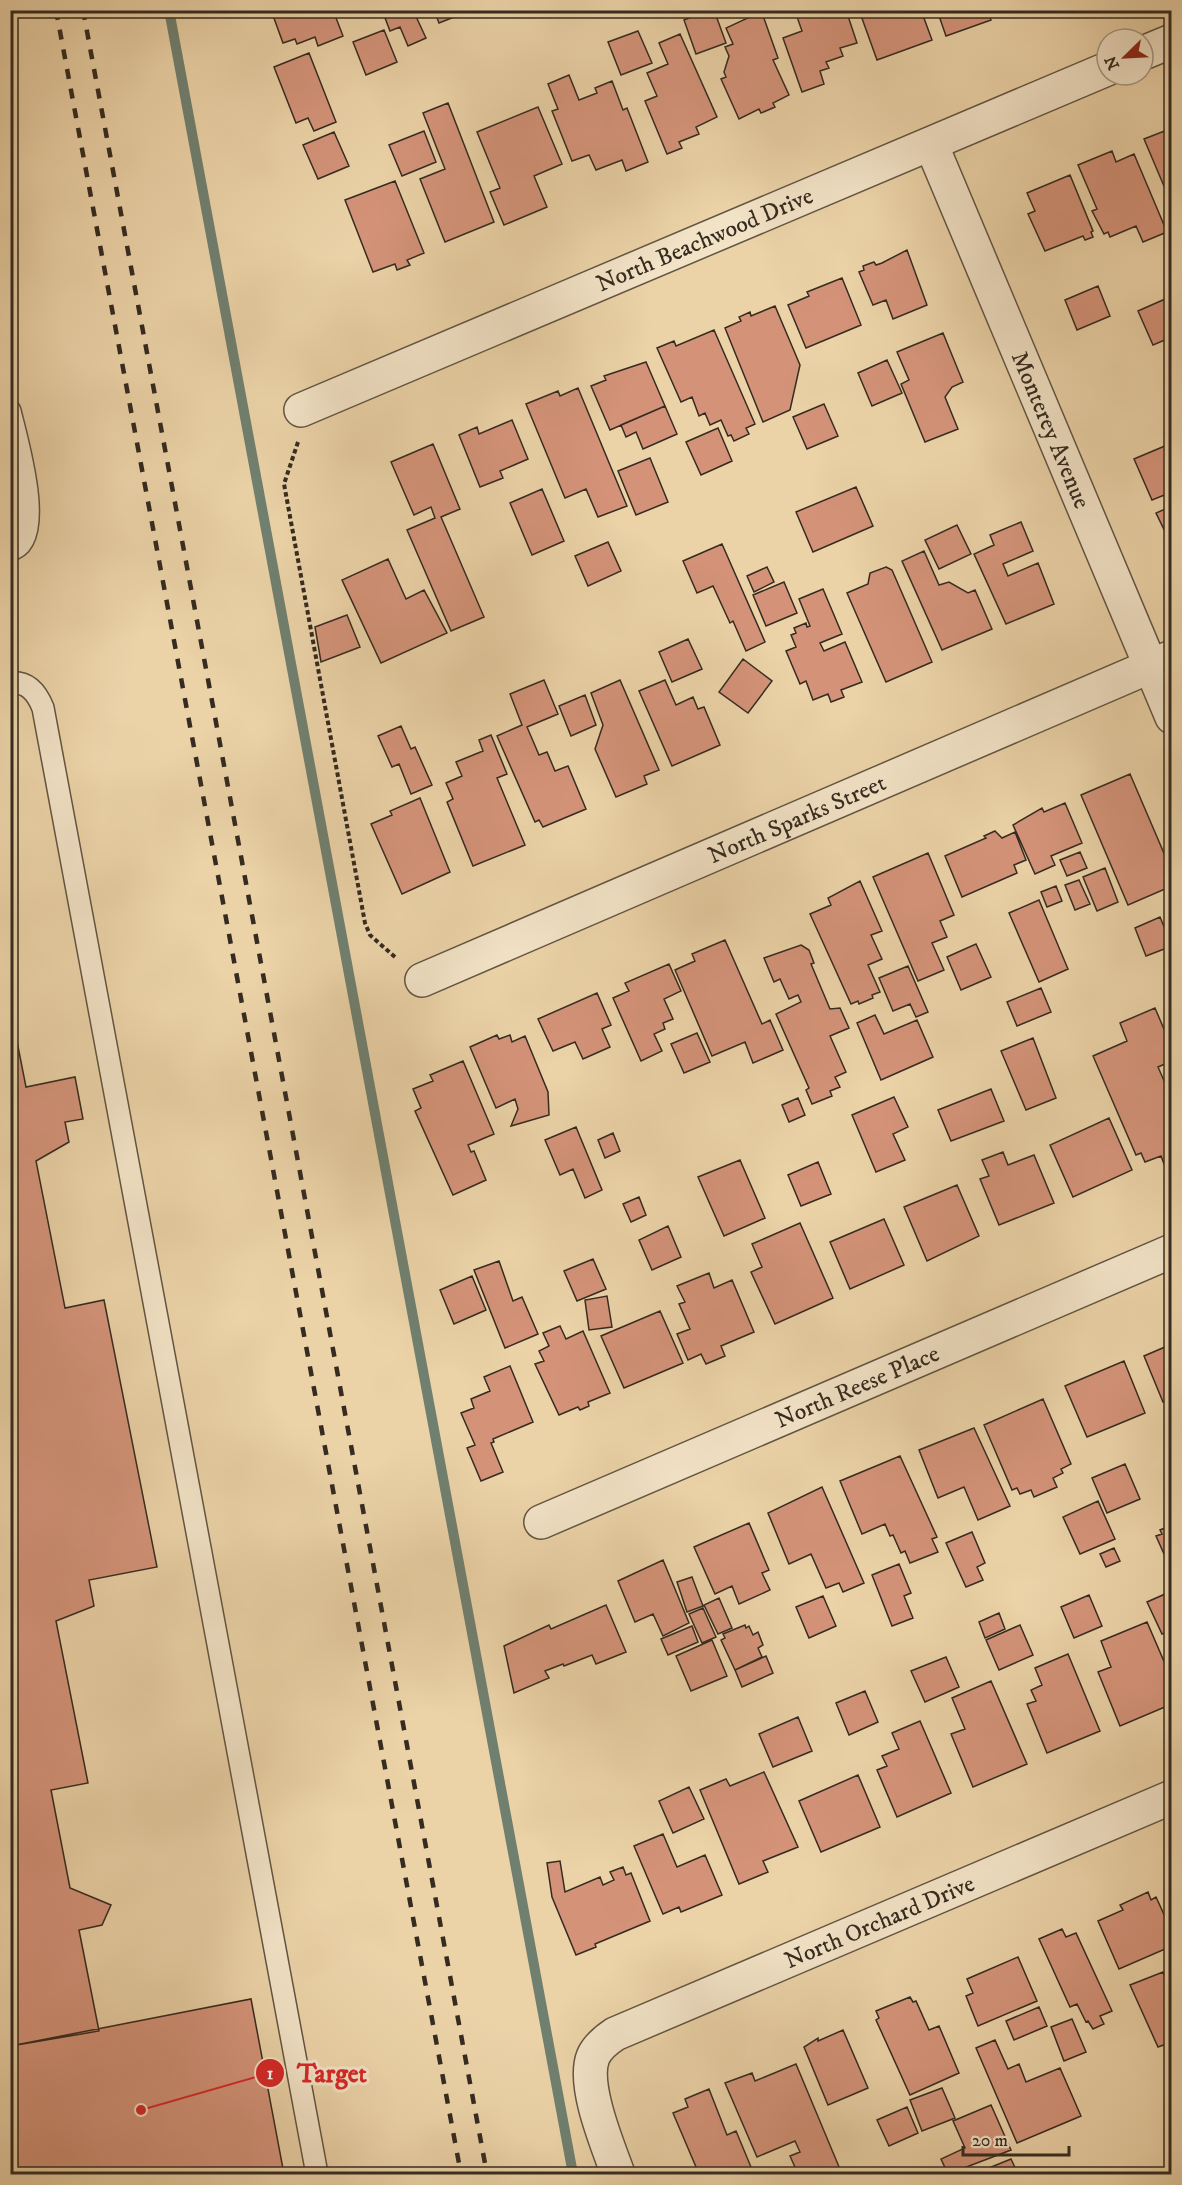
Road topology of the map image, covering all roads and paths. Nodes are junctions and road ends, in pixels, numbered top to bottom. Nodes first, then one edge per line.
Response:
1 (1172, 41) edge
2 (1155, 48) edge
3 (1095, 74) edge
4 (932, 144) junction
5 (10, 411) edge
6 (301, 411) joint
7 (10, 550) edge
8 (1161, 662) edge
9 (10, 683) edge
10 (1172, 717) edge
11 (422, 980) joint
12 (1172, 1251) edge
13 (541, 1522) dead end
14 (1172, 1797) edge
15 (317, 2175) edge
16 (618, 2175) edge

1 - 2 street
3 - 4 street, North Beachwood Drive
4 - 6 street, North Beachwood Drive
4 - 8 street, Monterey Avenue
5 - 7 lane
6 - 11 path
8 - 10 street, Monterey Avenue
8 - 11 street, North Sparks Street
9 - 15 lane
12 - 13 street, North Reese Place
14 - 16 street, North Orchard Drive

